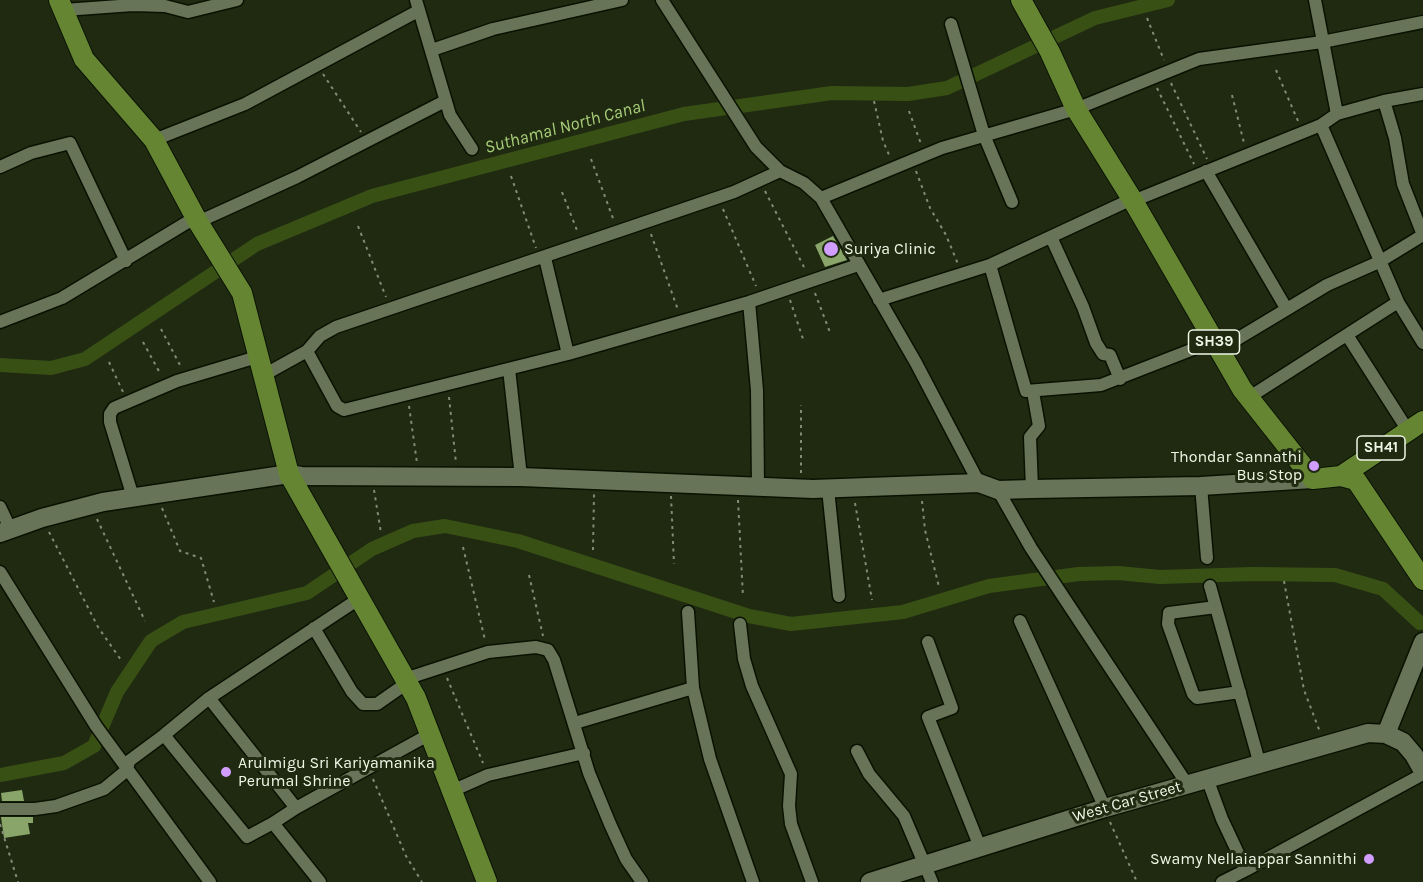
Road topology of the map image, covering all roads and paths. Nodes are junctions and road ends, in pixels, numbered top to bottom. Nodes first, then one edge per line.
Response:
1 (237, 0) edge
2 (622, 0) edge
3 (662, 0) edge
4 (1021, 0) edge
5 (1315, 0) edge
6 (62, 5) edge
7 (417, 6) edge
8 (1147, 18) dead end
9 (1423, 22) edge
10 (951, 24) dead end
11 (1322, 42) junction
12 (432, 50) junction
13 (319, 66) junction
14 (1276, 70) dead end
15 (1167, 72) junction
16 (1152, 78) junction
17 (1232, 94) dead end
18 (1423, 94) edge
19 (445, 101) junction
20 (874, 101) dead end
21 (1384, 101) junction
22 (1076, 109) junction
23 (909, 111) dead end
24 (1338, 114) junction
25 (1321, 125) junction
26 (1303, 132) junction
27 (984, 135) junction
28 (154, 140) junction
29 (366, 140) junction
30 (472, 149) dead end
31 (925, 155) junction
32 (1247, 155) junction
33 (591, 159) dead end
34 (912, 160) junction
35 (0, 167) edge
36 (894, 167) junction
37 (780, 171) junction
38 (1206, 172) junction
39 (512, 176) dead end
40 (759, 180) junction
41 (562, 192) dead end
42 (718, 198) junction
43 (821, 198) junction
44 (1133, 200) junction
45 (1012, 202) dead end
46 (197, 219) junction
47 (647, 223) junction
48 (358, 226) dead end
49 (618, 232) junction
50 (1423, 235) edge
51 (1051, 237) junction
52 (582, 244) junction
53 (542, 259) junction
54 (126, 261) junction
55 (1379, 261) junction
56 (858, 265) junction
57 (990, 265) junction
58 (963, 275) junction
59 (811, 280) junction
60 (786, 289) junction
61 (761, 298) junction
62 (879, 300) junction
63 (749, 302) junction
64 (1398, 302) junction
65 (391, 308) junction
66 (1286, 308) junction
67 (682, 321) junction
68 (0, 322) edge
69 (161, 329) dead end
70 (831, 335) dead end
71 (1347, 335) junction
72 (143, 342) dead end
73 (804, 342) dead end
74 (1423, 343) edge
75 (1216, 346) junction
76 (307, 351) junction
77 (568, 354) junction
78 (256, 357) junction
79 (109, 362) dead end
80 (510, 369) junction
81 (262, 376) junction
82 (187, 378) junction
83 (1120, 379) junction
84 (167, 385) junction
85 (447, 386) junction
86 (1033, 392) junction
87 (407, 394) junction
88 (1248, 398) junction
89 (127, 400) junction
90 (801, 405) dead end
91 (1415, 425) edge
92 (289, 474) junction
93 (371, 475) junction
94 (418, 476) junction
95 (456, 476) junction
96 (1341, 476) junction
97 (521, 477) junction
98 (595, 479) junction
99 (1313, 479) junction
100 (671, 482) junction
101 (979, 483) junction
102 (737, 485) junction
103 (758, 486) junction
104 (920, 486) junction
105 (1201, 486) junction
106 (801, 488) junction
107 (853, 488) junction
108 (828, 489) junction
109 (1032, 489) junction
110 (998, 490) junction
111 (156, 494) junction
112 (133, 497) junction
113 (91, 505) junction
114 (0, 507) edge
115 (42, 518) junction
116 (6, 532) edge
117 (381, 533) dead end
118 (463, 547) dead end
119 (593, 550) dead end
120 (1207, 558) dead end
121 (674, 564) dead end
122 (0, 572) edge
123 (529, 575) dead end
124 (1423, 580) edge
125 (1284, 581) dead end
126 (1210, 586) dead end
127 (939, 587) dead end
128 (839, 596) dead end
129 (743, 597) dead end
130 (360, 598) junction
131 (872, 600) dead end
132 (214, 602) dead end
133 (1216, 607) junction
134 (688, 612) dead end
135 (145, 621) dead end
136 (1020, 621) dead end
137 (740, 624) dead end
138 (314, 628) junction
139 (928, 642) dead end
140 (1423, 642) edge
141 (548, 650) junction
142 (488, 652) junction
143 (120, 660) dead end
144 (442, 667) junction
145 (406, 681) junction
146 (693, 688) junction
147 (1240, 692) junction
148 (209, 698) junction
149 (575, 723) junction
150 (430, 734) junction
151 (1386, 734) junction
152 (164, 735) junction
153 (1325, 746) junction
154 (857, 751) dead end
155 (584, 753) junction
156 (1260, 765) junction
157 (368, 767) junction
158 (128, 770) junction
159 (1423, 772) edge
160 (488, 775) junction
161 (1208, 781) junction
162 (1187, 784) junction
163 (452, 791) junction
164 (296, 808) junction
165 (1104, 808) junction
166 (0, 809) edge
167 (273, 823) junction
168 (0, 824) edge
169 (980, 847) junction
170 (1246, 870) junction
171 (929, 873) edge
172 (18, 882) edge
173 (210, 882) edge
174 (320, 882) edge
175 (422, 882) edge
176 (487, 882) edge
177 (642, 882) edge
178 (753, 882) edge
179 (812, 882) edge
180 (870, 882) edge
181 (1137, 882) edge
182 (1222, 882) edge

1 - 6 street
2 - 12 street
3 - 37 street
4 - 22 main road, SH39
5 - 11 street
6 - 28 main road
7 - 12 street
7 - 13 street
8 - 15 path
9 - 11 street
10 - 27 street
11 - 15 street
11 - 24 street
12 - 19 street
13 - 28 street
13 - 29 path
14 - 26 path
15 - 16 street
15 - 38 path
16 - 22 street
16 - 38 path
17 - 32 path
18 - 21 street
19 - 29 street
19 - 30 street
20 - 36 path
21 - 24 street
21 - 50 street
22 - 27 street
22 - 44 main road, SH39
23 - 31 path
24 - 25 street
25 - 26 street
25 - 55 street
26 - 32 street
27 - 31 street
27 - 45 street
28 - 46 main road
29 - 46 street
31 - 34 street
32 - 38 street
33 - 49 path
34 - 36 street
34 - 58 path
35 - 54 street
36 - 43 street
37 - 40 street
37 - 43 street
38 - 44 street
38 - 66 street
39 - 53 path
40 - 42 street
40 - 59 path
41 - 52 path
42 - 47 street
42 - 61 path
43 - 56 street
44 - 51 street
44 - 75 main road, SH39
46 - 54 street
46 - 78 main road
47 - 49 street
47 - 67 path
48 - 65 path
49 - 52 street
50 - 55 street
51 - 57 street
51 - 83 street
52 - 53 street
53 - 65 street
53 - 77 street
54 - 68 street
55 - 64 street
55 - 66 street
56 - 59 street
56 - 62 street
57 - 58 street
57 - 86 street
58 - 62 street
59 - 60 street
59 - 70 path
60 - 61 street
60 - 73 path
61 - 63 street
62 - 101 street
63 - 67 street
63 - 103 street
64 - 71 street
64 - 74 street
65 - 76 street
66 - 75 street
67 - 77 street
69 - 82 path
71 - 88 street
71 - 91 street
72 - 84 path
75 - 83 street
75 - 88 main road, SH39
76 - 81 street
76 - 87 street
77 - 80 street
78 - 81 main road
78 - 82 street
79 - 89 path
80 - 85 street
80 - 97 street
81 - 92 main road
82 - 84 street
83 - 86 street
84 - 89 street
85 - 87 street
85 - 95 path
86 - 109 street
87 - 94 path
88 - 99 main road, SH39
89 - 112 street
90 - 106 path
91 - 96 main road, SH41
92 - 93 street
92 - 111 street
92 - 130 main road
93 - 94 street
93 - 117 path
94 - 95 street
95 - 97 street
96 - 99 main road
96 - 124 main road
97 - 98 street
98 - 100 street
98 - 119 path
99 - 105 street
100 - 102 street
100 - 121 path
101 - 104 street
101 - 110 street
102 - 103 street
102 - 129 path
103 - 106 street
104 - 107 street
104 - 127 path
105 - 109 street
105 - 120 street
106 - 108 street
107 - 108 street
107 - 131 path
108 - 128 street
109 - 110 street
110 - 162 street
111 - 112 street
111 - 132 path
112 - 113 street
113 - 115 street
113 - 135 path
114 - 116 street
115 - 116 street
115 - 143 path
118 - 142 path
122 - 158 street
123 - 141 path
125 - 153 path
126 - 133 street
130 - 138 street
130 - 145 main road
133 - 147 street
133 - 147 street
134 - 146 street
136 - 165 street
137 - 179 street
138 - 145 street
138 - 148 street
139 - 169 street
140 - 151 street
141 - 142 street
141 - 149 street
142 - 144 street
144 - 145 street
144 - 160 path
145 - 150 main road
146 - 149 street
146 - 178 street
147 - 156 street
148 - 152 street
148 - 164 street
149 - 155 street
150 - 157 street
150 - 163 main road
151 - 153 street, West Car Street
151 - 159 street
152 - 158 street
152 - 167 street
153 - 156 street, West Car Street
154 - 171 street
155 - 160 street
155 - 177 street
156 - 161 street, West Car Street
157 - 164 street
157 - 175 path
158 - 166 street
158 - 173 street
159 - 170 street
160 - 163 street
161 - 162 street, West Car Street
161 - 170 street
162 - 165 street, West Car Street
163 - 176 main road
164 - 167 street
165 - 169 street, West Car Street
165 - 181 path
167 - 174 street
168 - 172 path
169 - 171 street, West Car Street
170 - 182 street
171 - 180 street, West Car Street

